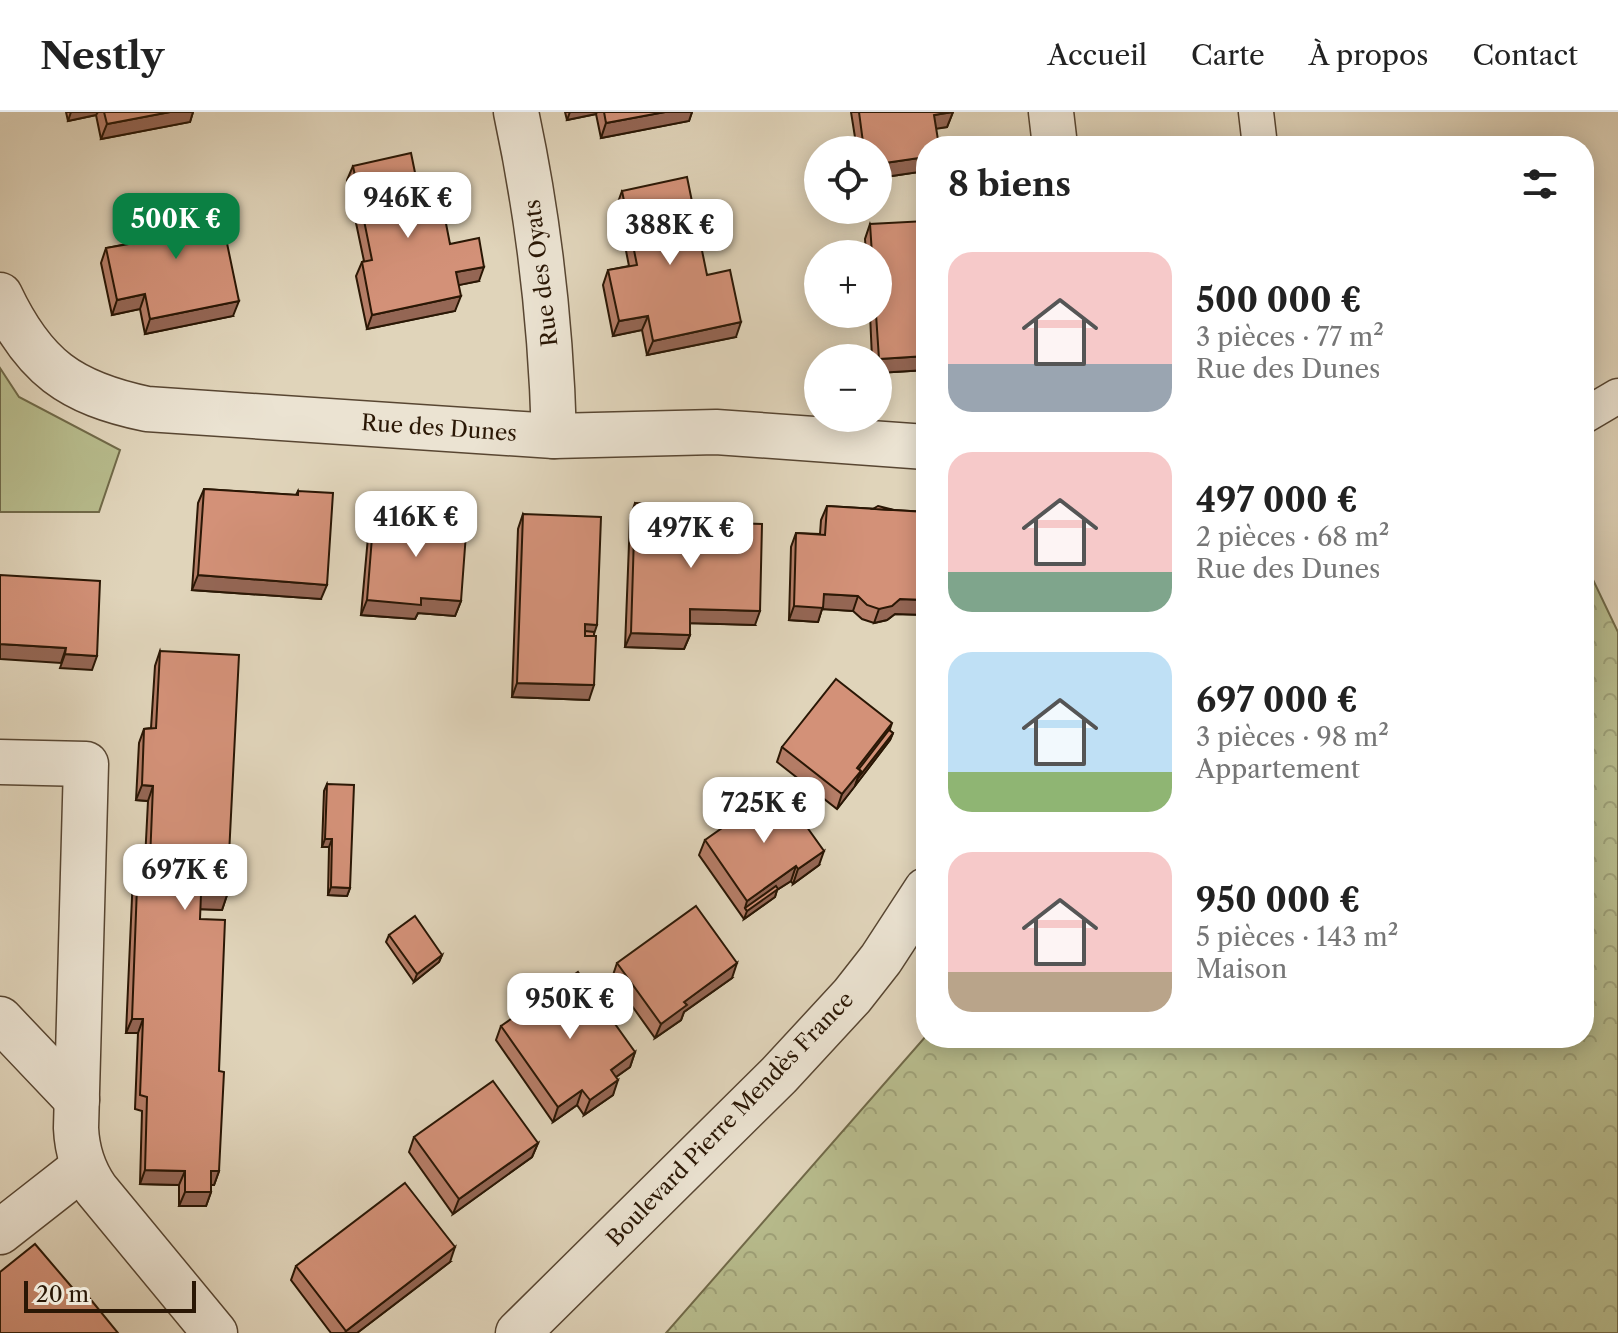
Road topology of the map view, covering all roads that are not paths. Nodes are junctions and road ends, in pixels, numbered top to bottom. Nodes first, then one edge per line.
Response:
1 (516, 112) edge
2 (1051, 112) edge
3 (1256, 112) edge
4 (1054, 136) edge
5 (1259, 136) edge
6 (0, 295) edge
7 (1618, 396) edge
8 (1594, 410) edge
9 (554, 436) junction
10 (916, 446) edge
11 (0, 762) edge
12 (916, 905) edge
13 (0, 1019) edge
14 (77, 1100) junction
15 (83, 1167) junction
16 (0, 1232) edge
17 (215, 1333) edge
18 (518, 1333) edge

1 - 9 street, Rue des Oyats
2 - 4 street
3 - 5 lane
6 - 9 street, Rue des Dunes
7 - 8 lane
9 - 10 street, Rue des Dunes
11 - 14 street
12 - 18 street, Boulevard Pierre Mendès France
13 - 14 street
14 - 15 street
15 - 16 street
15 - 17 street

